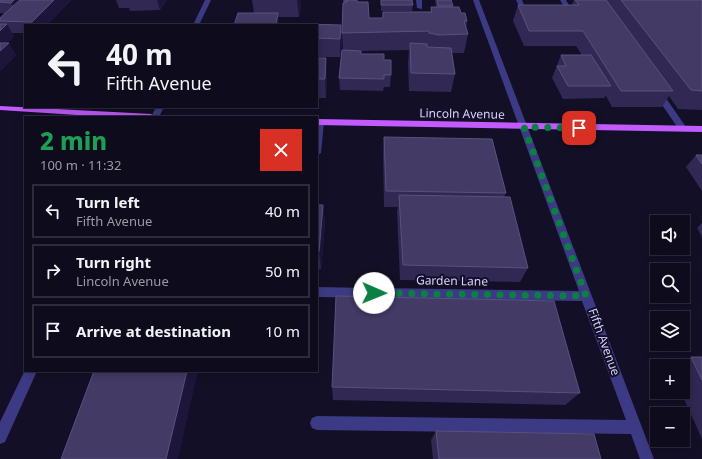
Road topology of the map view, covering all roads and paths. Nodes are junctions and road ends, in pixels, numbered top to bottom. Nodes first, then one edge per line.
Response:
1 (208, 0) edge
2 (419, 0) edge
3 (476, 0) edge
4 (519, 0) edge
5 (564, 0) edge
6 (537, 7) edge
7 (552, 7) edge
8 (420, 8) dead end
9 (196, 24) edge
10 (654, 87) edge
11 (0, 108) edge
12 (133, 116) edge
13 (319, 122) edge
14 (524, 127) junction
15 (683, 128) junction
16 (702, 129) edge
17 (318, 138) edge
18 (374, 280) dead end
19 (318, 292) edge
20 (374, 293) junction
21 (586, 296) junction
22 (31, 372) edge
23 (317, 423) dead end
24 (635, 427) junction
25 (0, 437) edge
26 (647, 459) edge

1 - 9 street
2 - 8 street
3 - 14 street, Fifth Avenue
4 - 6 street
5 - 7 street
10 - 15 street
11 - 12 main road
13 - 14 main road, Lincoln Avenue
13 - 17 street
14 - 15 main road, Lincoln Avenue
14 - 21 street, Fifth Avenue
15 - 16 main road, Lincoln Avenue
18 - 20 street
19 - 20 street, Garden Lane
20 - 21 street, Garden Lane
21 - 24 street, Fifth Avenue
22 - 25 street
23 - 24 street
24 - 26 street, Fifth Avenue

